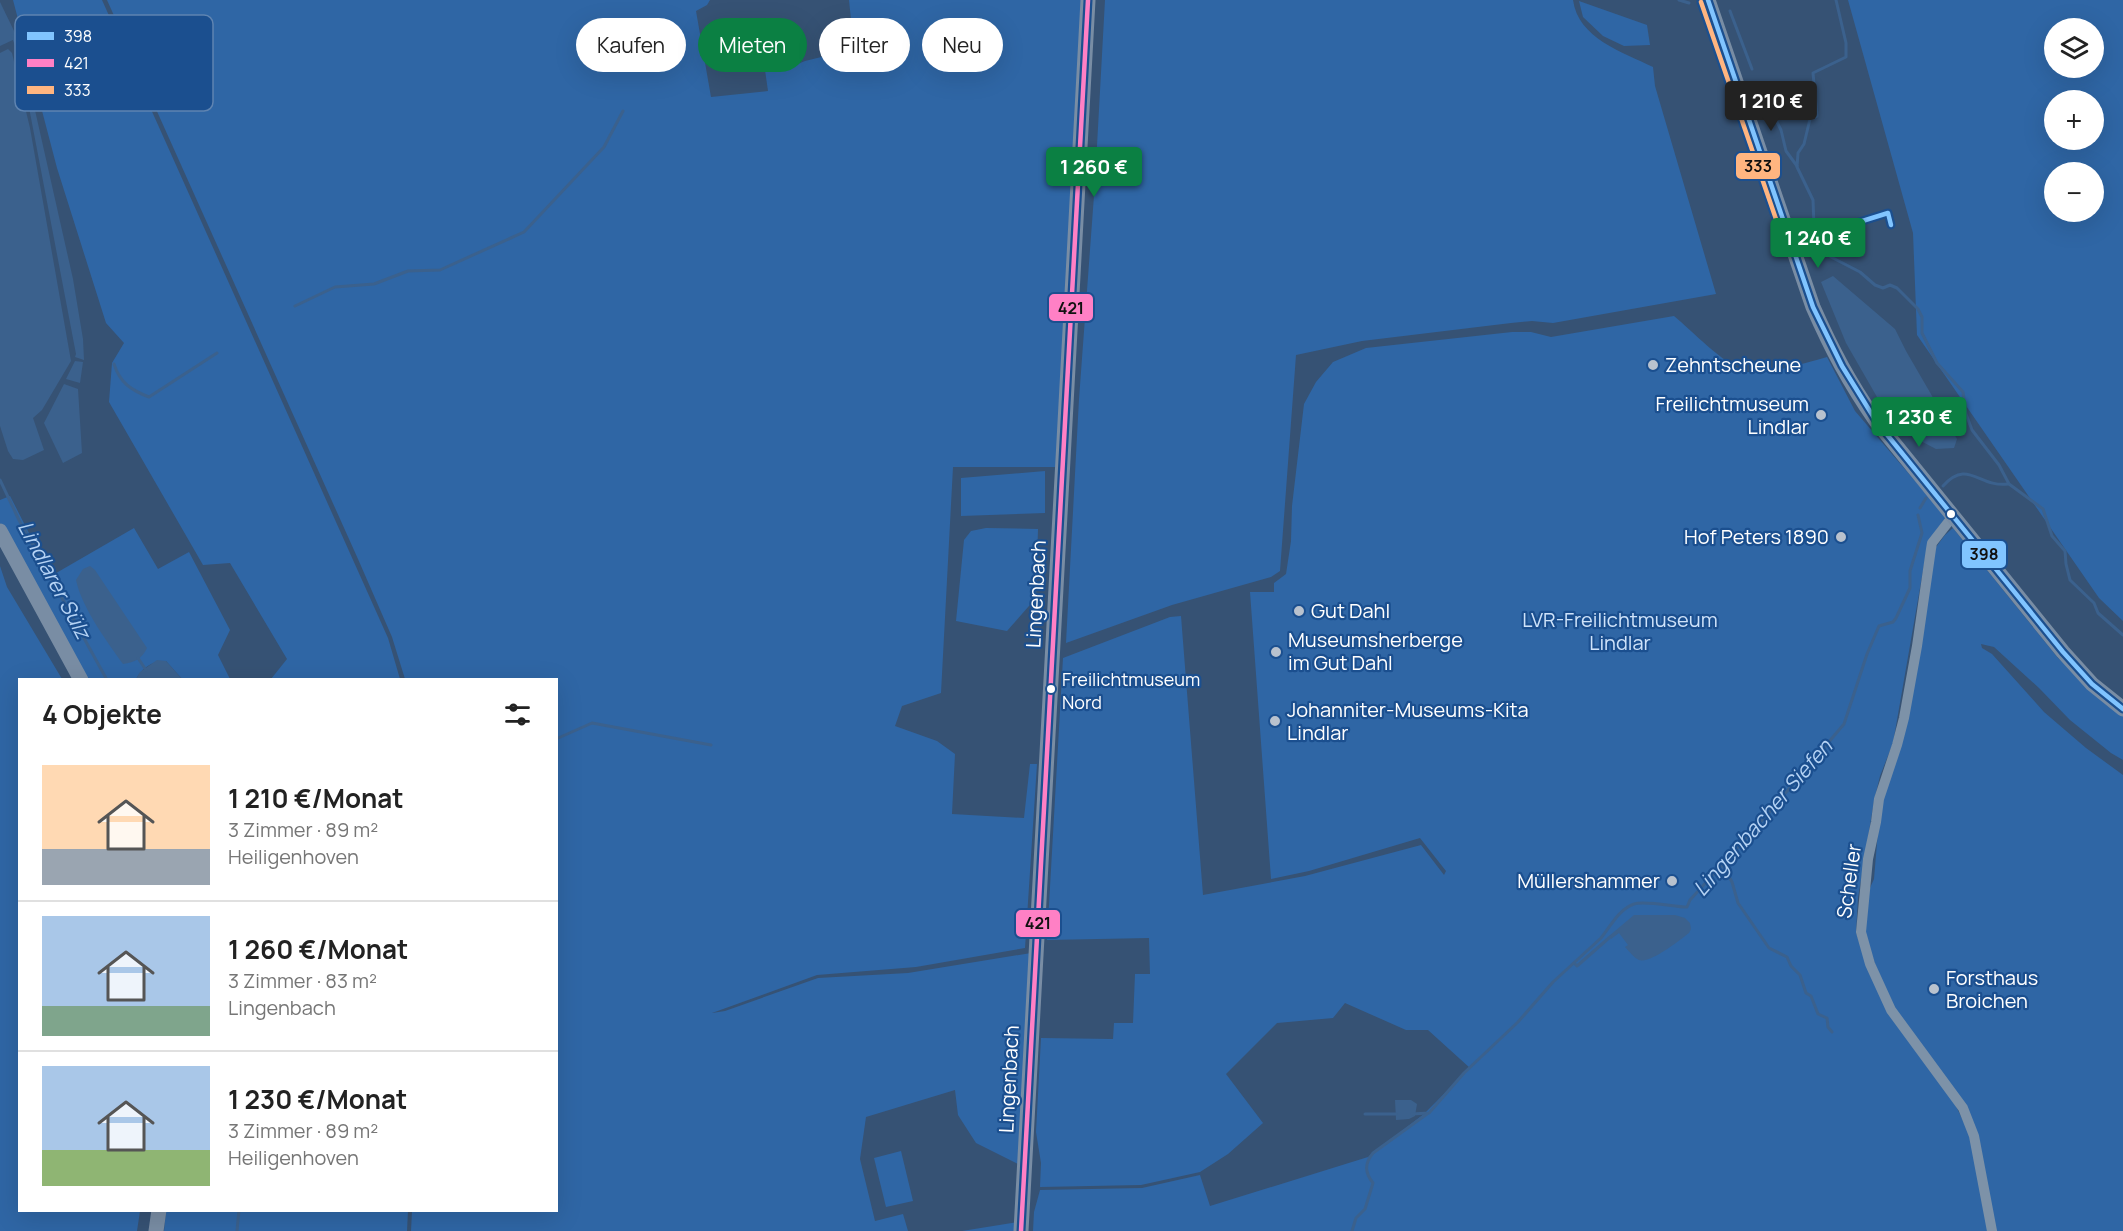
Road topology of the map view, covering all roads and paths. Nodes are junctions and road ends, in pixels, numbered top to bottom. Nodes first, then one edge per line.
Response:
1 (1088, 0) edge
2 (1708, 0) edge
3 (1953, 516) junction
4 (0, 531) edge
5 (80, 678) edge
6 (2123, 709) edge
7 (159, 1212) edge
8 (156, 1231) edge
9 (1021, 1231) edge
10 (1992, 1231) edge

1 - 9 street, Lingenbach
2 - 3 street
3 - 6 street
3 - 10 street, Scheller
4 - 5 street
7 - 8 street

